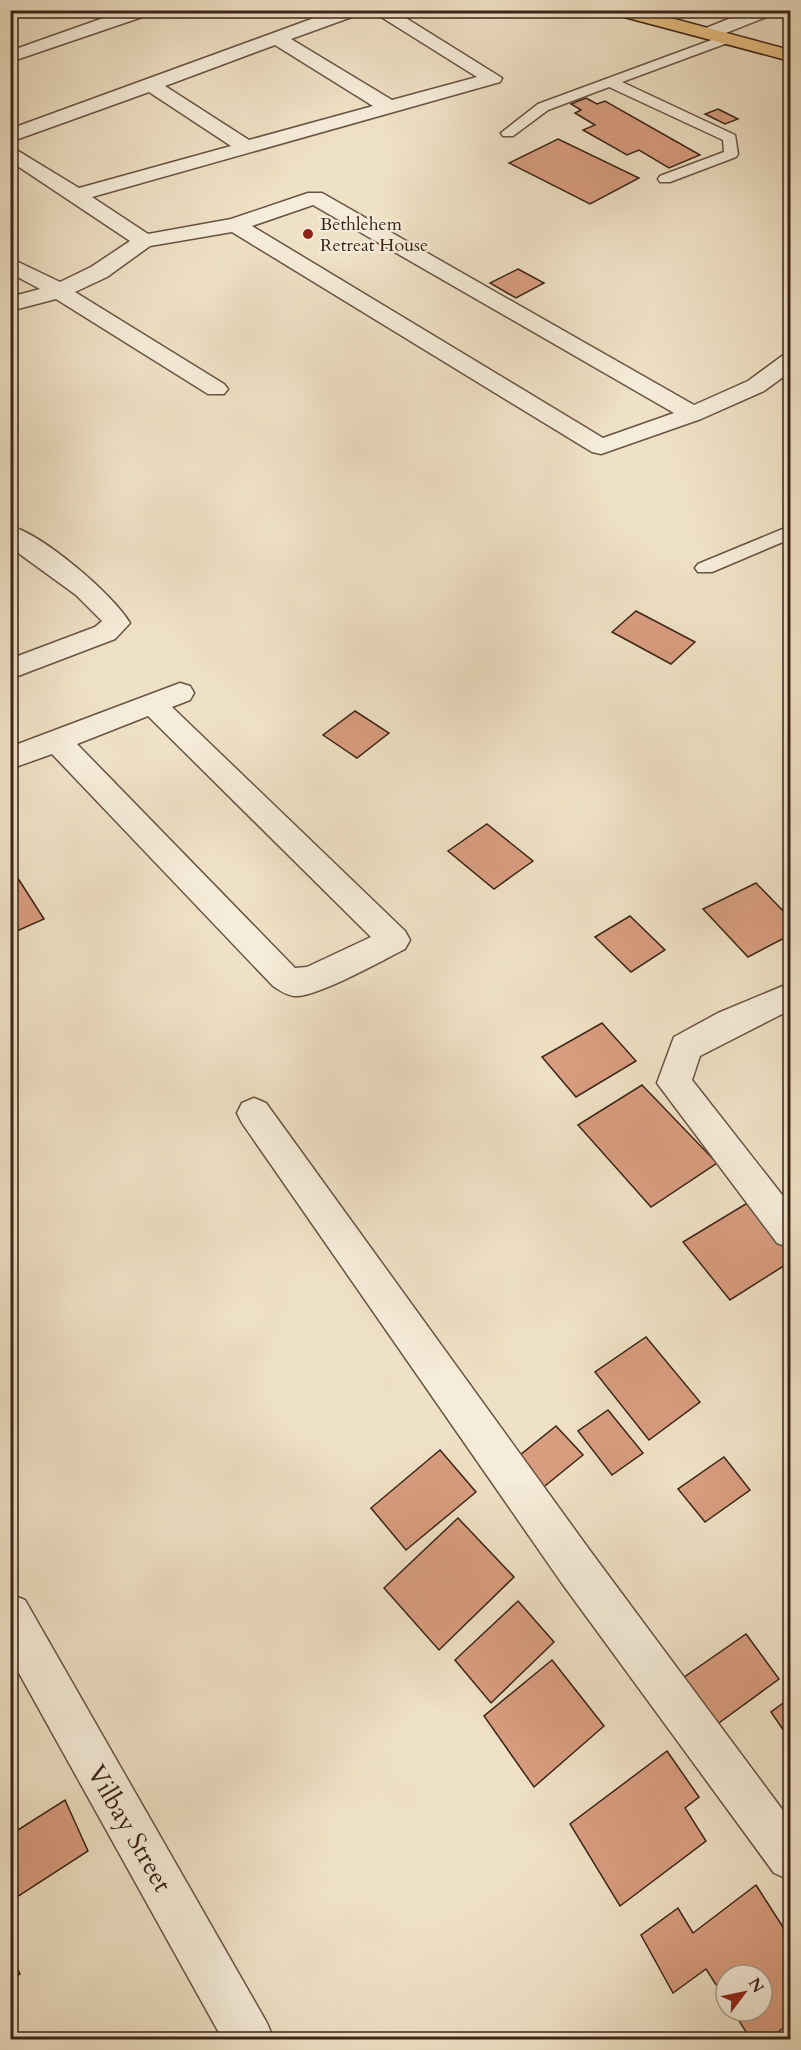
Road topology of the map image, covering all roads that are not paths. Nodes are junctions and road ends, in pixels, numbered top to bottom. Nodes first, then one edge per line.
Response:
1 (145, 10) edge
2 (354, 10) edge
3 (379, 10) edge
4 (619, 10) edge
5 (768, 10) edge
6 (716, 37) junction
7 (278, 39) junction
8 (790, 56) edge
9 (10, 57) edge
10 (608, 81) junction
11 (153, 86) junction
12 (389, 107) junction
13 (508, 133) dead end
14 (10, 136) edge
15 (246, 147) junction
16 (10, 152) edge
17 (665, 179) dead end
18 (74, 196) junction
19 (235, 225) junction
20 (144, 242) junction
21 (10, 264) edge
22 (59, 291) junction
23 (10, 304) edge
24 (790, 361) edge
25 (216, 389) dead end
26 (693, 414) junction
27 (790, 532) edge
28 (10, 534) edge
29 (705, 568) dead end
30 (10, 670) edge
31 (180, 693) dead end
32 (152, 704) junction
33 (57, 741) junction
34 (10, 759) edge
35 (790, 996) edge
36 (254, 1113) dead end
37 (790, 1232) edge
38 (10, 1615) edge
39 (790, 1857) edge
40 (250, 2040) edge

1 - 9 street
2 - 7 street
3 - 12 street
4 - 6 main road
5 - 6 street
6 - 8 main road
6 - 10 lane
7 - 11 street
7 - 12 street
10 - 13 lane
10 - 17 lane
11 - 14 street
11 - 15 street
12 - 15 street
15 - 18 street
16 - 18 street
18 - 20 street
19 - 20 street
19 - 26 street
19 - 26 street
20 - 22 street
21 - 22 street
22 - 23 street
22 - 25 street
24 - 26 street
27 - 29 lane
28 - 30 street
31 - 32 street
32 - 33 street
32 - 33 street
33 - 34 street
35 - 37 street
36 - 39 street
38 - 40 street, Vilbay Street

